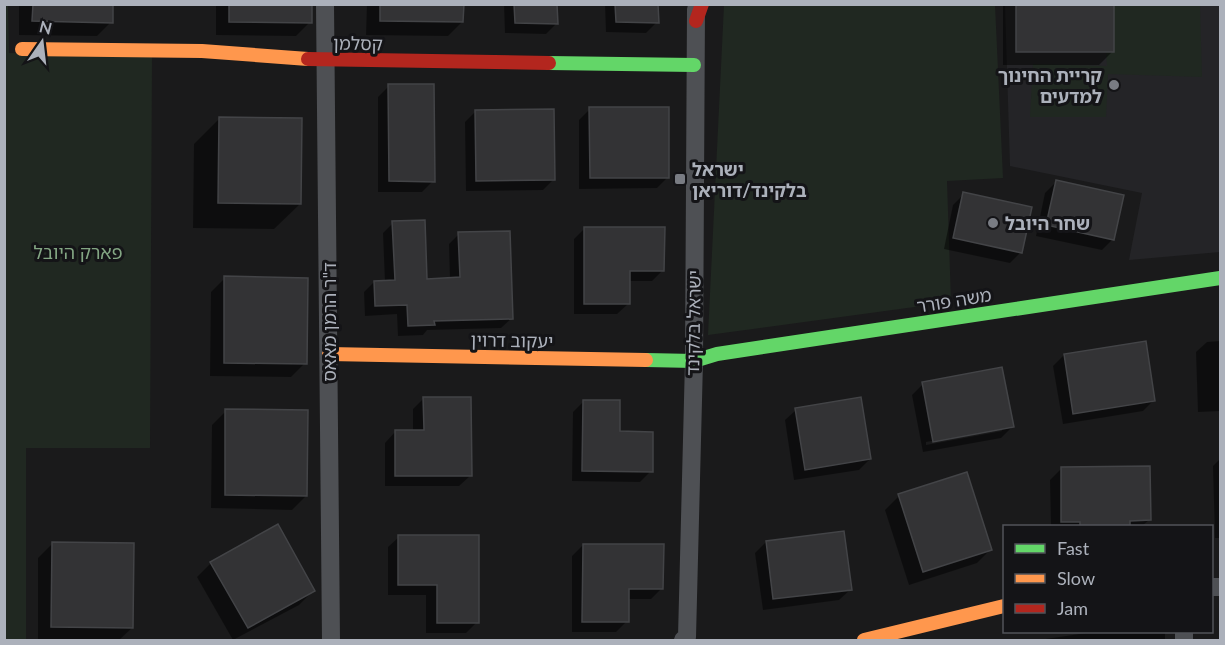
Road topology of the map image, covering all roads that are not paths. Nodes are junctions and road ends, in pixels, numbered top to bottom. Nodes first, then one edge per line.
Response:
1 (325, 4) edge
2 (698, 10) edge
3 (22, 48) dead end
4 (325, 60) junction
5 (694, 65) junction
6 (1221, 278) edge
7 (329, 354) junction
8 (694, 361) junction
9 (1003, 606) edge
10 (331, 640) edge
11 (683, 640) edge
12 (864, 640) edge

1 - 4 street, ד"ר הרמן מאאס
2 - 5 street, ישראל בלקינד
3 - 4 street, קסלמן
4 - 5 street, קסלמן
4 - 7 street, ד"ר הרמן מאאס
5 - 8 street, ישראל בלקינד
6 - 8 street, משה פורר
7 - 8 street, יעקוב דרוין
7 - 10 street, ד"ר הרמן מאאס
8 - 11 street, ישראל בלקינד
9 - 12 street

